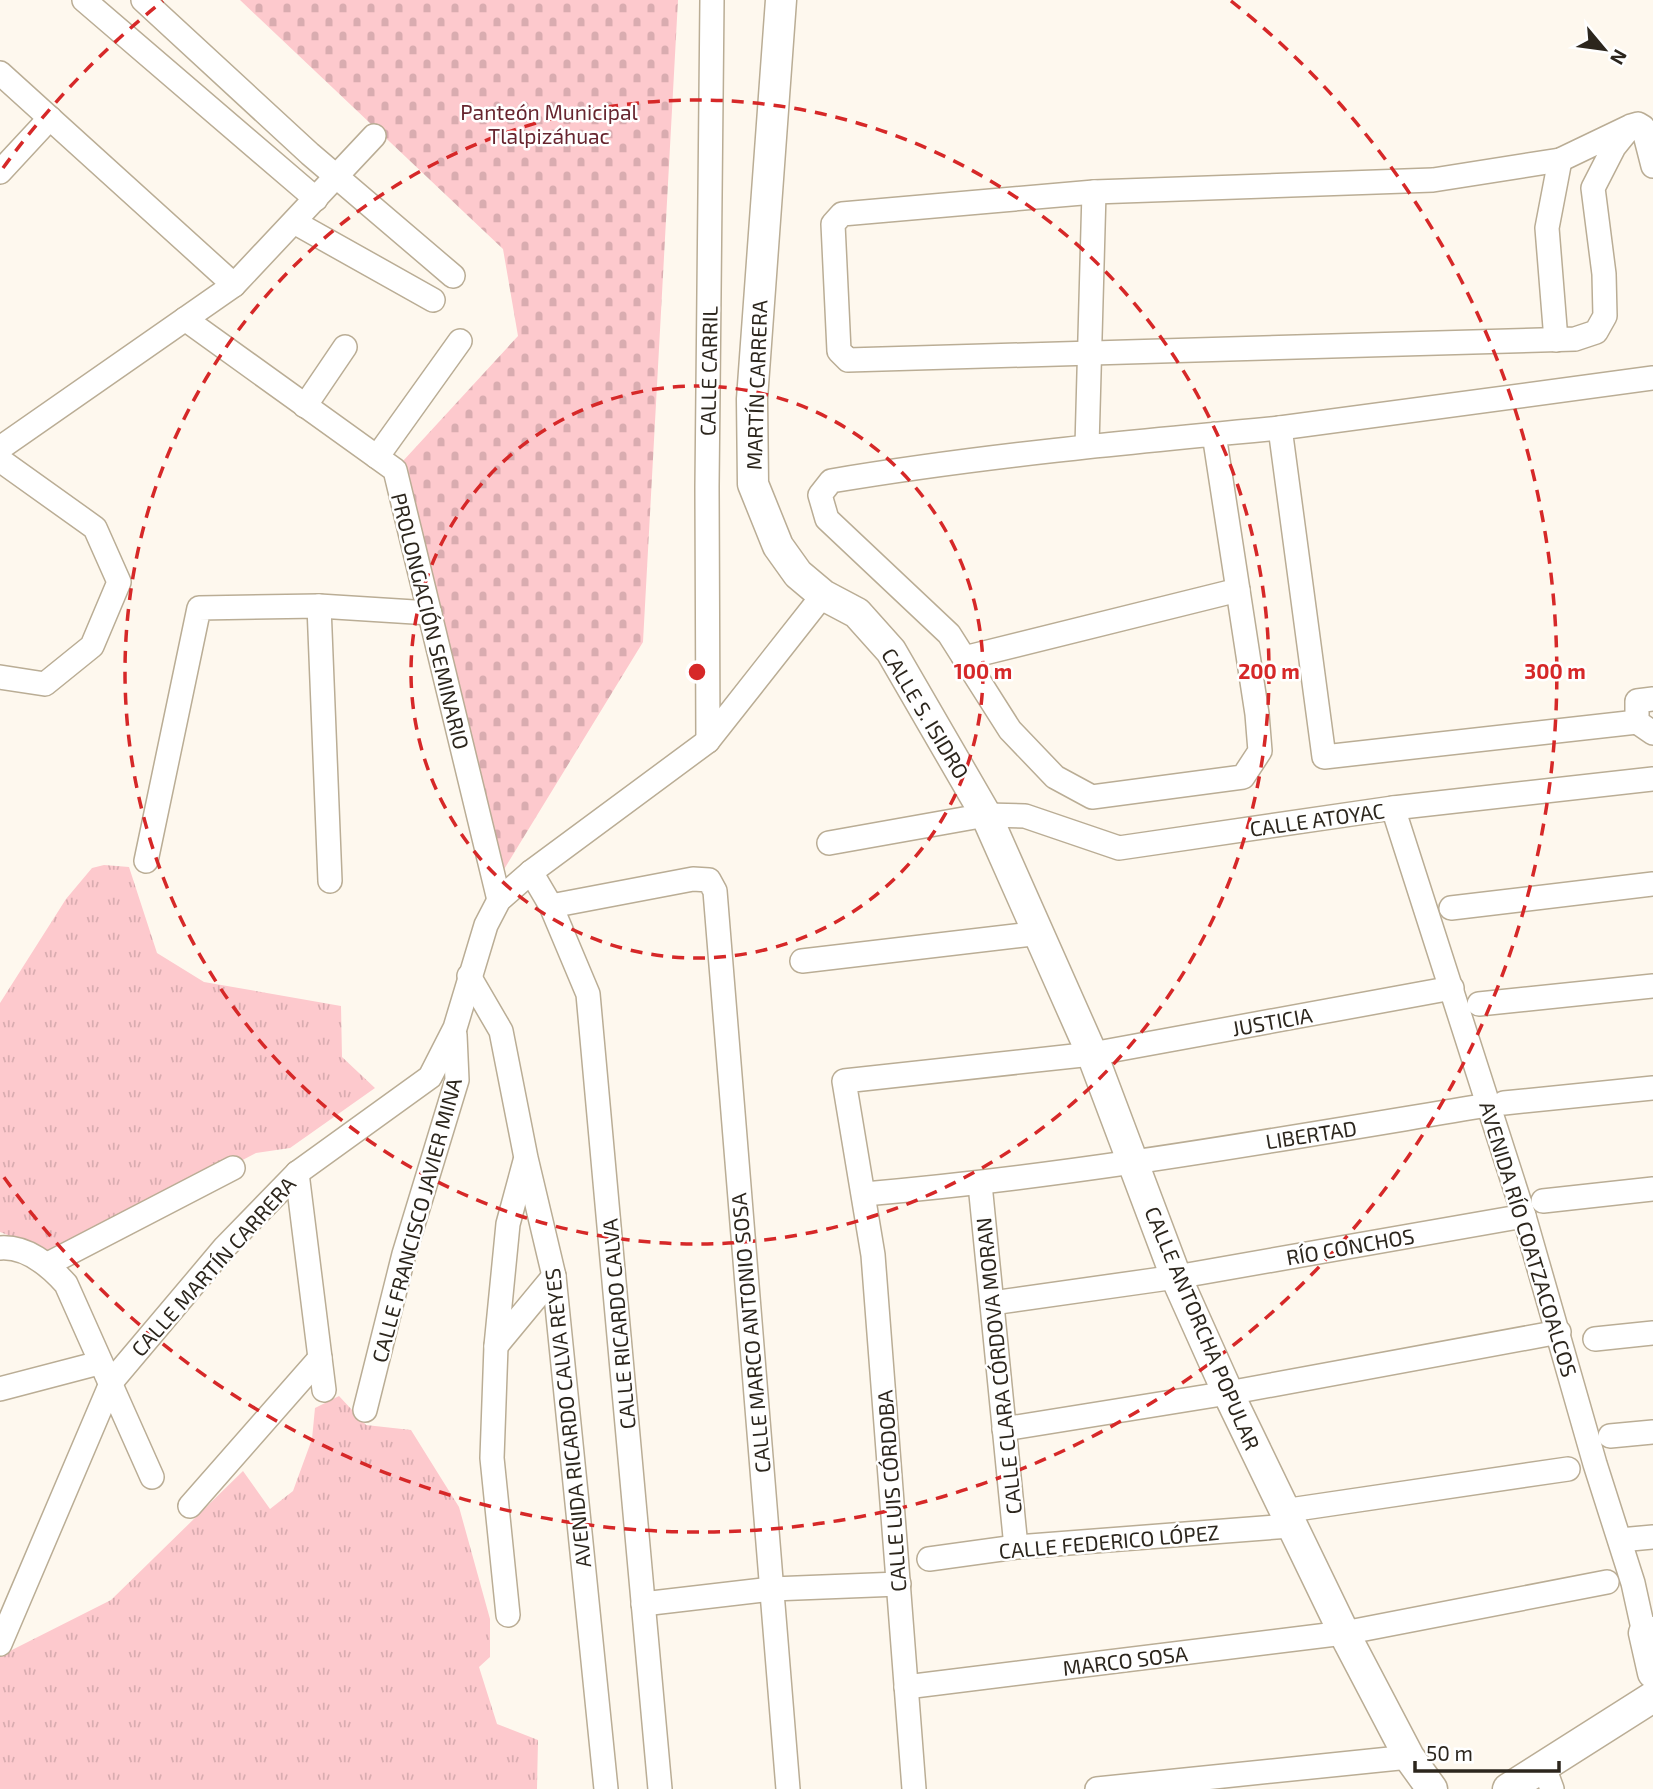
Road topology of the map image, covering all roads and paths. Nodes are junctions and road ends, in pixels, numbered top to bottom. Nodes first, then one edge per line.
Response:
1 (143, 0) edge
2 (712, 0) edge
3 (781, 0) edge
4 (87, 1) edge
5 (164, 19) junction
6 (136, 48) junction
7 (209, 61) junction
8 (0, 73) edge
9 (185, 88) junction
10 (50, 118) junction
11 (1631, 126) junction
12 (283, 129) junction
13 (374, 136) dead end
14 (261, 155) junction
15 (1560, 160) junction
16 (1653, 166) edge
17 (0, 173) edge
18 (338, 176) junction
19 (1094, 192) junction
20 (316, 199) junction
21 (294, 222) junction
22 (453, 276) dead end
23 (234, 285) junction
24 (433, 300) dead end
25 (185, 319) junction
26 (1556, 340) junction
27 (460, 341) dead end
28 (345, 346) dead end
29 (1089, 355) junction
30 (1653, 378) edge
31 (305, 406) junction
32 (1280, 428) junction
33 (1214, 434) junction
34 (1087, 446) junction
35 (0, 448) edge
36 (377, 457) junction
37 (0, 460) edge
38 (1238, 590) junction
39 (823, 595) junction
40 (319, 606) junction
41 (430, 613) junction
42 (964, 659) junction
43 (0, 677) edge
44 (1653, 699) edge
45 (1645, 727) edge
46 (708, 741) junction
47 (1653, 779) edge
48 (1393, 808) junction
49 (986, 815) junction
50 (829, 843) dead end
51 (146, 861) dead end
52 (531, 872) junction
53 (330, 881) dead end
54 (1653, 884) edge
55 (499, 900) junction
56 (551, 906) junction
57 (1451, 908) dead end
58 (1041, 933) junction
59 (802, 961) dead end
60 (469, 976) junction
61 (1653, 986) edge
62 (1452, 988) junction
63 (1479, 1004) dead end
64 (455, 1028) junction
65 (1092, 1054) junction
66 (844, 1081) joint
67 (1653, 1088) edge
68 (1496, 1104) junction
69 (526, 1158) junction
70 (1134, 1163) junction
71 (233, 1168) dead end
72 (297, 1172) junction
73 (981, 1184) junction
74 (1653, 1189) edge
75 (865, 1194) junction
76 (1543, 1201) dead end
77 (1524, 1216) junction
78 (0, 1248) edge
79 (48, 1264) junction
80 (554, 1276) junction
81 (1176, 1277) junction
82 (992, 1303) junction
83 (1559, 1332) junction
84 (1653, 1333) edge
85 (1594, 1339) dead end
86 (496, 1346) junction
87 (320, 1358) junction
88 (105, 1372) junction
89 (0, 1389) edge
90 (324, 1390) dead end
91 (1228, 1393) junction
92 (365, 1410) dead end
93 (1004, 1429) junction
94 (1653, 1432) edge
95 (1609, 1436) dead end
96 (1568, 1469) dead end
97 (152, 1477) dead end
98 (190, 1506) dead end
99 (1287, 1518) junction
100 (1653, 1537) edge
101 (1620, 1541) junction
102 (1016, 1547) junction
103 (929, 1559) dead end
104 (1606, 1582) dead end
105 (899, 1584) junction
106 (772, 1590) junction
107 (643, 1604) junction
108 (508, 1615) dead end
109 (1344, 1633) junction
110 (1649, 1633) edge
111 (0, 1644) edge
112 (1653, 1673) edge
113 (906, 1687) junction
114 (1653, 1697) edge
115 (1409, 1757) junction
116 (1548, 1777) edge
117 (606, 1789) edge
118 (660, 1789) edge
119 (788, 1789) edge
120 (914, 1789) edge
121 (1097, 1789) edge
122 (1432, 1789) edge
123 (1508, 1789) edge

1 - 5 street
2 - 46 street, CALLE CARRIL
3 - 39 main road, MARTÍN CARRERA
4 - 6 street
5 - 6 street
5 - 7 street
6 - 9 street
7 - 9 street
7 - 12 street
8 - 10 street
9 - 14 street
10 - 17 street
10 - 23 street
11 - 15 street
11 - 16 street
11 - 26 street
12 - 14 street
12 - 18 street
13 - 18 street
14 - 20 street
15 - 19 street
15 - 26 street
18 - 20 street
18 - 22 street
19 - 29 street
19 - 29 street
20 - 21 street
21 - 23 street
21 - 24 street
23 - 25 street
25 - 31 street, PROLONGACIÓN SEMINARIO
25 - 35 street
26 - 29 street
27 - 36 street
28 - 31 street
29 - 34 street
30 - 32 street
31 - 36 street, PROLONGACIÓN SEMINARIO
32 - 33 street
32 - 45 street
33 - 34 street
33 - 38 street
34 - 42 street
36 - 41 street, PROLONGACIÓN SEMINARIO
37 - 43 street
38 - 42 street
38 - 42 street
39 - 46 street
39 - 49 main road, CALLE S. ISIDRO
40 - 41 street
40 - 51 street
40 - 53 street
41 - 55 street, PROLONGACIÓN SEMINARIO
44 - 45 street
46 - 52 street
47 - 48 street, CALLE ATOYAC
48 - 49 street, CALLE ATOYAC
48 - 62 street, AVENIDA RÍO COATZACOALCOS
49 - 50 street, CALLE ATOYAC
49 - 58 main road, CALLE ANTORCHA POPULAR
52 - 55 street, CALLE MARTÍN CARRERA
52 - 56 street, CALLE RICARDO CALVA
54 - 57 street
55 - 60 street, CALLE MARTÍN CARRERA
56 - 106 street, CALLE MARCO ANTONIO SOSA
56 - 107 street, CALLE RICARDO CALVA
58 - 59 street
58 - 65 main road, CALLE ANTORCHA POPULAR
60 - 64 street, CALLE MARTÍN CARRERA
60 - 69 street, AVENIDA RICARDO CALVA REYES
61 - 63 street
62 - 65 street, JUSTICIA
62 - 68 street, AVENIDA RÍO COATZACOALCOS
64 - 72 street, CALLE MARTÍN CARRERA
64 - 92 street, CALLE FRANCISCO JAVIER MINA
65 - 66 street, JUSTICIA
65 - 70 main road, CALLE ANTORCHA POPULAR
66 - 75 street, CALLE LUIS CÓRDOBA
67 - 68 street, LIBERTAD
68 - 70 street, LIBERTAD
68 - 77 street, AVENIDA RÍO COATZACOALCOS
69 - 80 street, AVENIDA RICARDO CALVA REYES
69 - 86 street
70 - 73 street, LIBERTAD
70 - 81 main road, CALLE ANTORCHA POPULAR
71 - 79 street
72 - 87 street
72 - 88 street, CALLE MARTÍN CARRERA
73 - 75 street, LIBERTAD
73 - 82 street, CALLE CLARA CÓRDOVA MORAN
74 - 76 street
75 - 105 street, CALLE LUIS CÓRDOBA
77 - 81 street, RÍO CONCHOS
77 - 83 street, AVENIDA RÍO COATZACOALCOS
78 - 79 street
79 - 88 street
80 - 86 street
80 - 117 street, AVENIDA RICARDO CALVA REYES
81 - 82 street, RÍO CONCHOS
81 - 91 main road, CALLE ANTORCHA POPULAR
82 - 93 street, CALLE CLARA CÓRDOVA MORAN
83 - 91 street
83 - 101 street, AVENIDA RÍO COATZACOALCOS
84 - 85 street
86 - 108 street
87 - 90 street
87 - 98 street
88 - 89 street
88 - 97 street
88 - 111 street, CALLE MARTÍN CARRERA
91 - 93 street
91 - 99 main road, CALLE ANTORCHA POPULAR
93 - 102 street, CALLE CLARA CÓRDOVA MORAN
94 - 95 street
96 - 99 street, CALLE FEDERICO LÓPEZ
99 - 102 street, CALLE FEDERICO LÓPEZ
99 - 109 main road, CALLE ANTORCHA POPULAR
100 - 101 street
101 - 110 street, AVENIDA RÍO COATZACOALCOS
102 - 103 street, CALLE FEDERICO LÓPEZ
104 - 109 street, MARCO SOSA
105 - 106 street
105 - 113 street, CALLE LUIS CÓRDOBA
106 - 107 street
106 - 119 street, CALLE MARCO ANTONIO SOSA
107 - 118 street, CALLE RICARDO CALVA
109 - 113 street, MARCO SOSA
109 - 115 main road, CALLE ANTORCHA POPULAR
110 - 112 main road, AVENIDA RÍO COATZACOALCOS
113 - 120 street, CALLE LUIS CÓRDOBA
114 - 116 main road
115 - 121 street
115 - 122 main road, CALLE ANTORCHA POPULAR
116 - 123 main road

